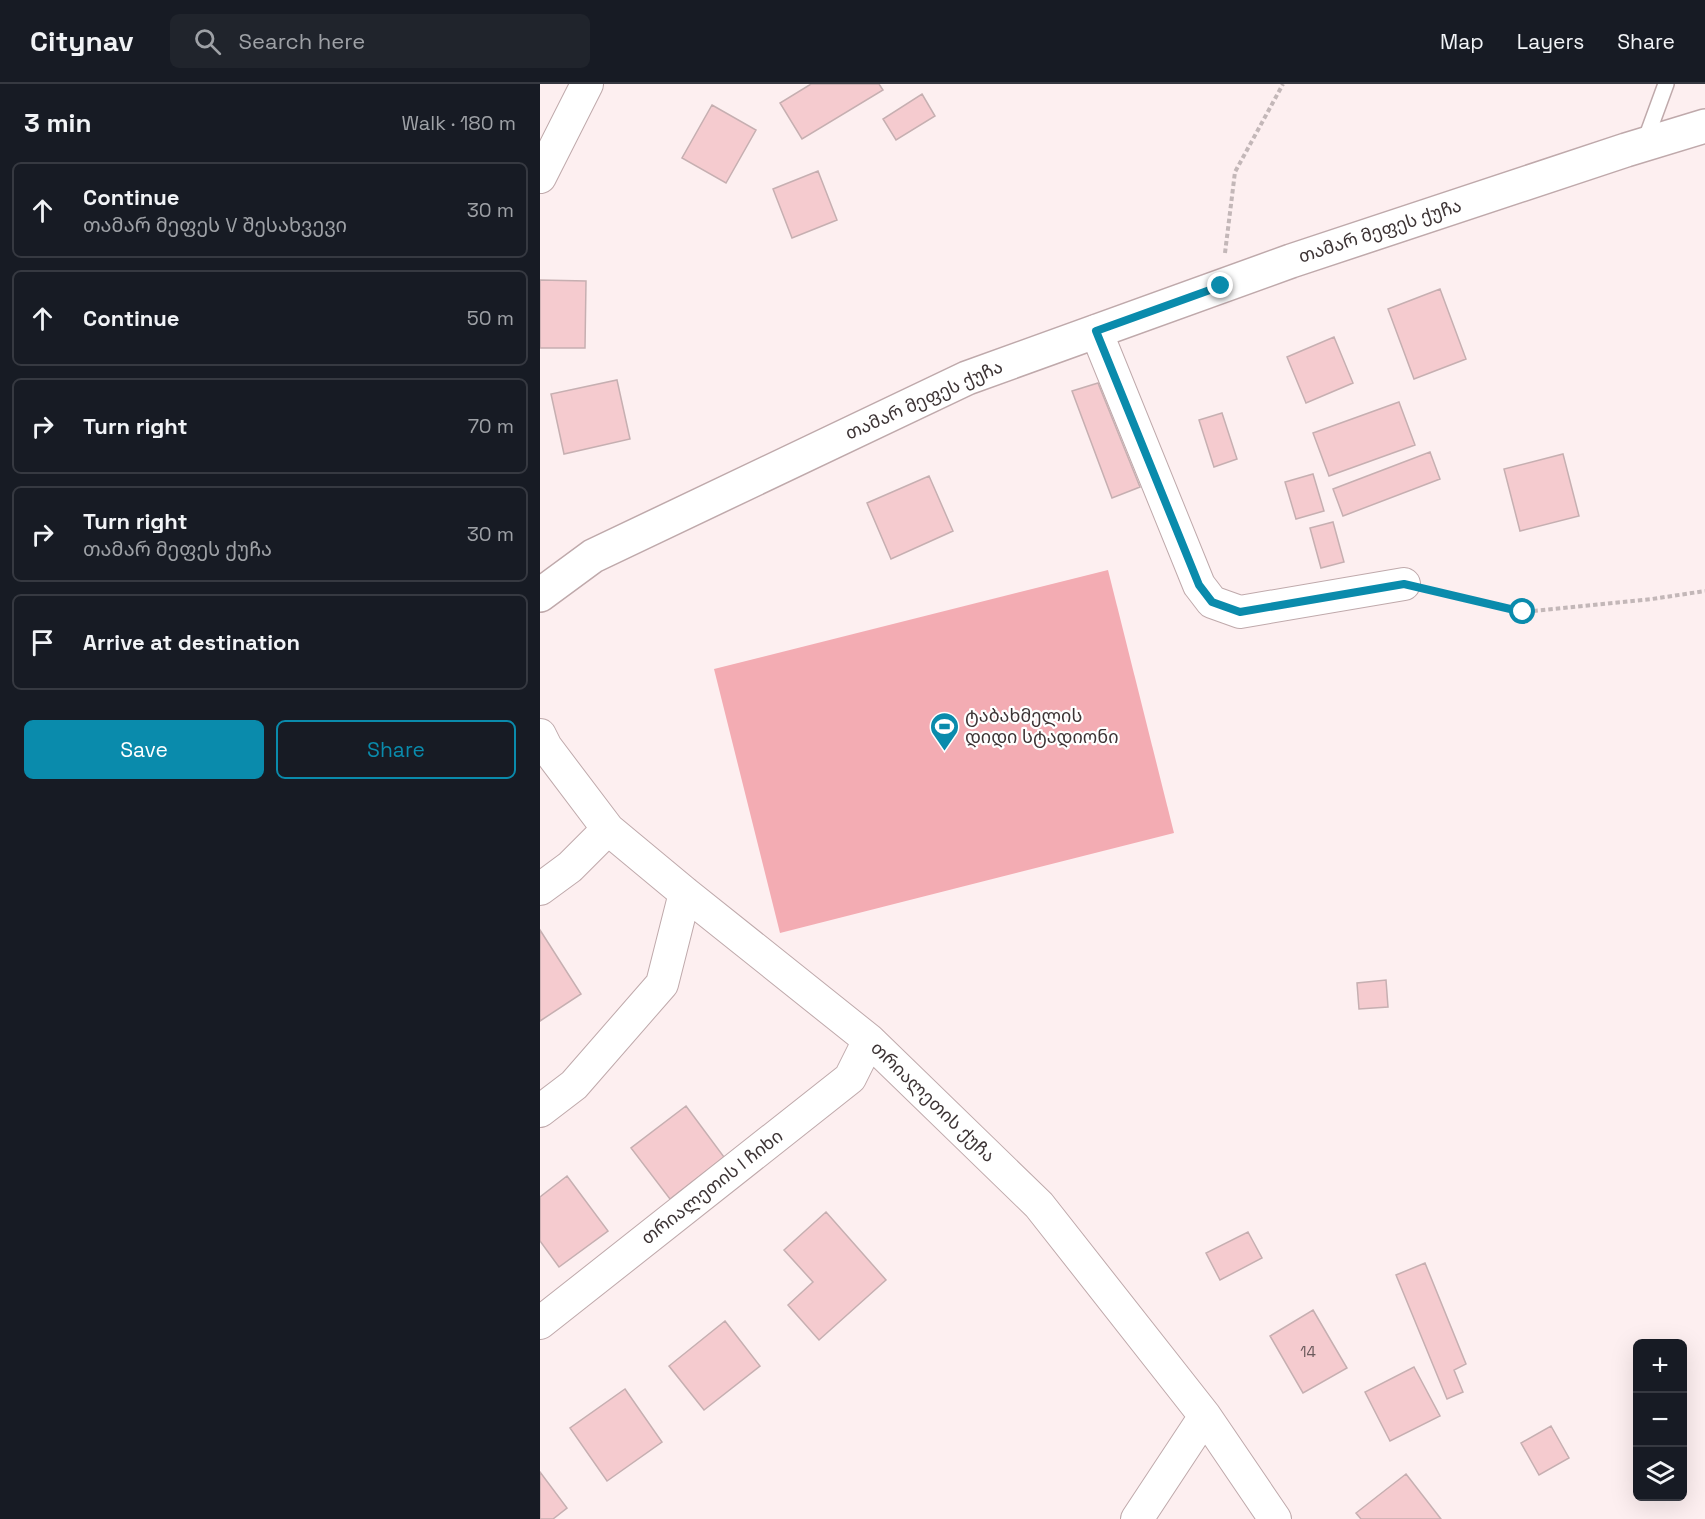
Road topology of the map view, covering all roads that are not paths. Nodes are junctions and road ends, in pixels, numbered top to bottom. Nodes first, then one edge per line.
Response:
1 (586, 84) edge
2 (1666, 84) edge
3 (1705, 126) edge
4 (1644, 144) junction
5 (540, 177) edge
6 (1096, 331) junction
7 (1404, 584) road end
8 (540, 595) edge
9 (540, 735) edge
10 (608, 829) junction
11 (540, 889) edge
12 (685, 893) junction
13 (869, 1040) junction
14 (540, 1111) edge
15 (540, 1323) edge
16 (1205, 1416) junction
17 (1137, 1519) edge
18 (1275, 1519) edge

1 - 5 street
2 - 4 lane
3 - 4 street, თამარ მეფეს ქუჩა
4 - 6 street, თამარ მეფეს ქუჩა
6 - 7 street
6 - 8 street, თამარ მეფეს ქუჩა
9 - 10 street, თრიალეთის ქუჩა
10 - 11 street
10 - 12 street, თრიალეთის ქუჩა
12 - 13 street, თრიალეთის ქუჩა
12 - 14 street
13 - 15 street, თრიალეთის I ჩიხი
13 - 16 street, თრიალეთის ქუჩა
16 - 17 street
16 - 18 street, თრიალეთის ქუჩა

